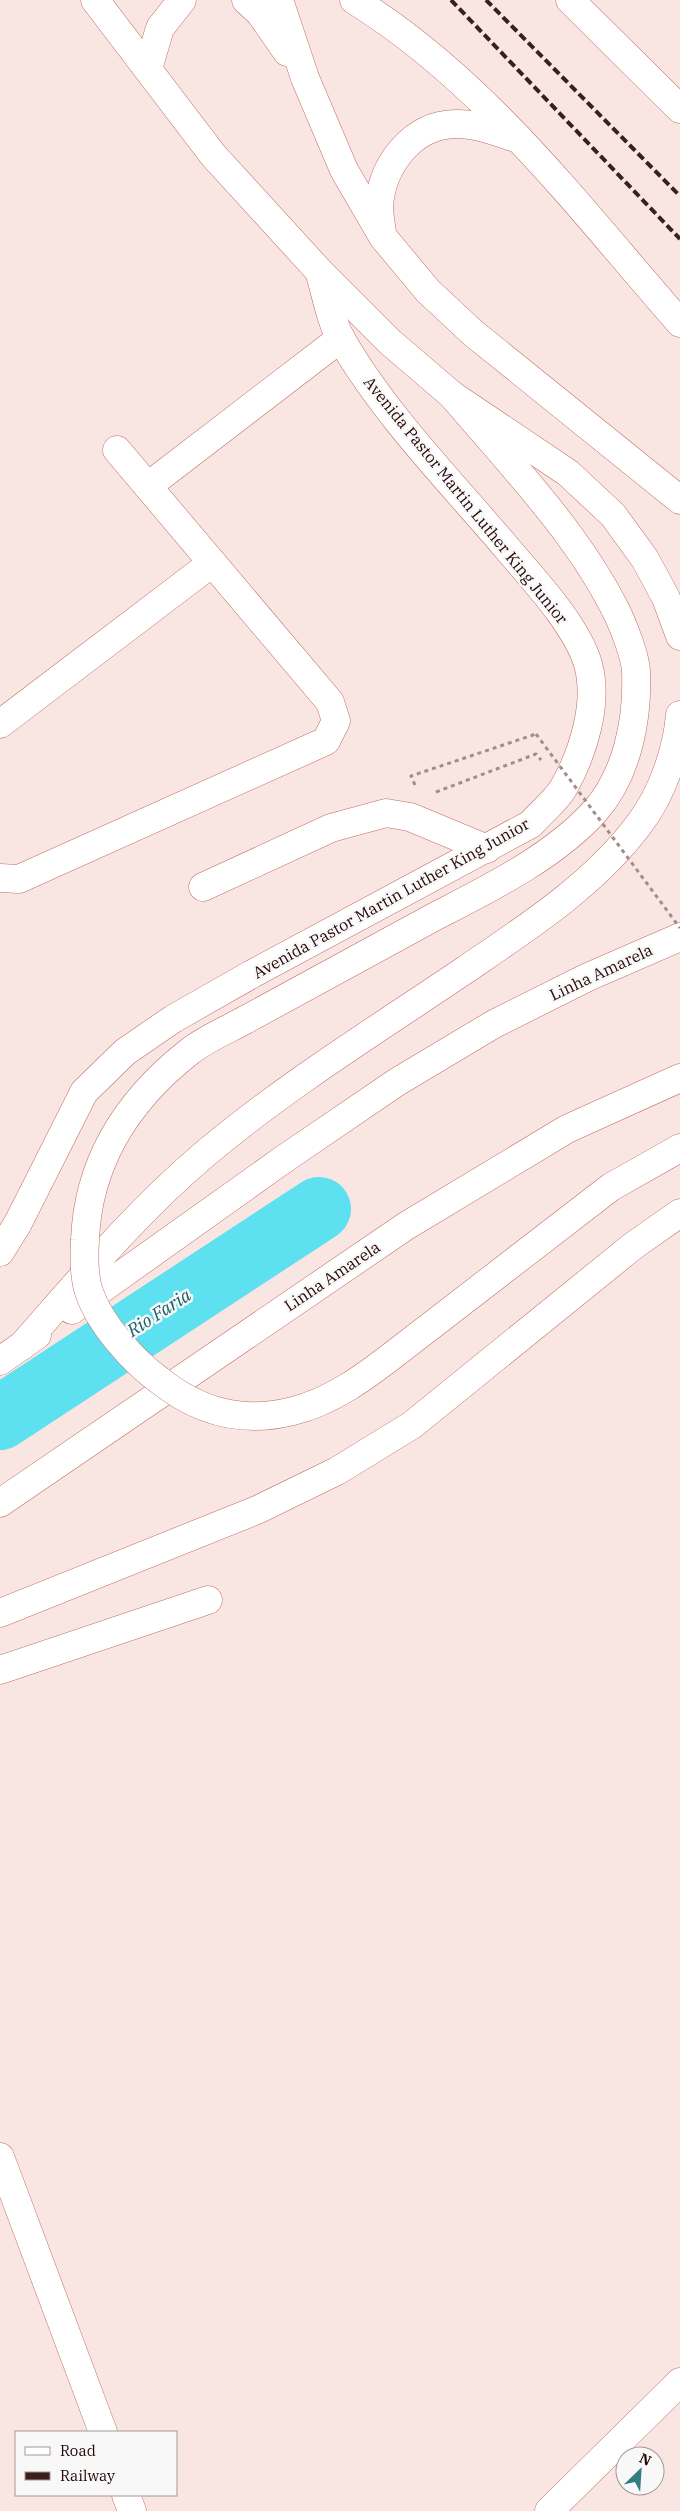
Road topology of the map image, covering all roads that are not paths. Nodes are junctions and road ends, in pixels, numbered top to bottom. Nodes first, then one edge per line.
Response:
1 (95, 0) edge
2 (182, 0) edge
3 (246, 0) edge
4 (279, 0) edge
5 (354, 0) edge
6 (570, 0) edge
7 (148, 69) junction
8 (305, 78) junction
9 (680, 109) edge
10 (519, 139) junction
11 (383, 237) junction
12 (319, 271) junction
13 (680, 323) edge
14 (340, 338) junction
15 (452, 395) junction
16 (117, 450) dead end
17 (630, 459) junction
18 (148, 486) junction
19 (680, 500) edge
20 (680, 517) edge
21 (212, 563) junction
22 (680, 636) edge
23 (680, 715) edge
24 (0, 724) edge
25 (487, 849) junction
26 (0, 878) edge
27 (203, 887) dead end
28 (680, 936) edge
29 (680, 1078) edge
30 (680, 1148) edge
31 (680, 1213) edge
32 (0, 1252) edge
33 (11, 1354) edge
34 (0, 1504) edge
35 (208, 1600) dead end
36 (0, 1613) edge
37 (0, 1670) edge
38 (0, 2157) edge
39 (680, 2382) edge
40 (102, 2431) edge
41 (126, 2496) edge
42 (132, 2511) edge
43 (549, 2511) edge

1 - 7 main road
2 - 7 main road
3 - 8 main road
4 - 8 main road
5 - 10 main road
6 - 9 main road
7 - 12 main road
8 - 11 main road
10 - 11 main road
10 - 13 main road
11 - 17 main road
12 - 14 main road, Avenida Pastor Martin Luther King Junior
12 - 15 main road
14 - 18 main road
14 - 25 main road, Avenida Pastor Martin Luther King Junior
15 - 22 main road
15 - 30 main road, bridge
16 - 18 main road
17 - 19 main road
17 - 20 main road
18 - 21 main road
21 - 24 main road
21 - 26 main road
23 - 33 main road
25 - 27 main road
25 - 32 main road, Avenida Pastor Martin Luther King Junior
28 - 33 main road, Linha Amarela
29 - 34 main road, Linha Amarela
31 - 36 main road
35 - 37 main road
38 - 40 main road
39 - 43 main road
41 - 42 main road

